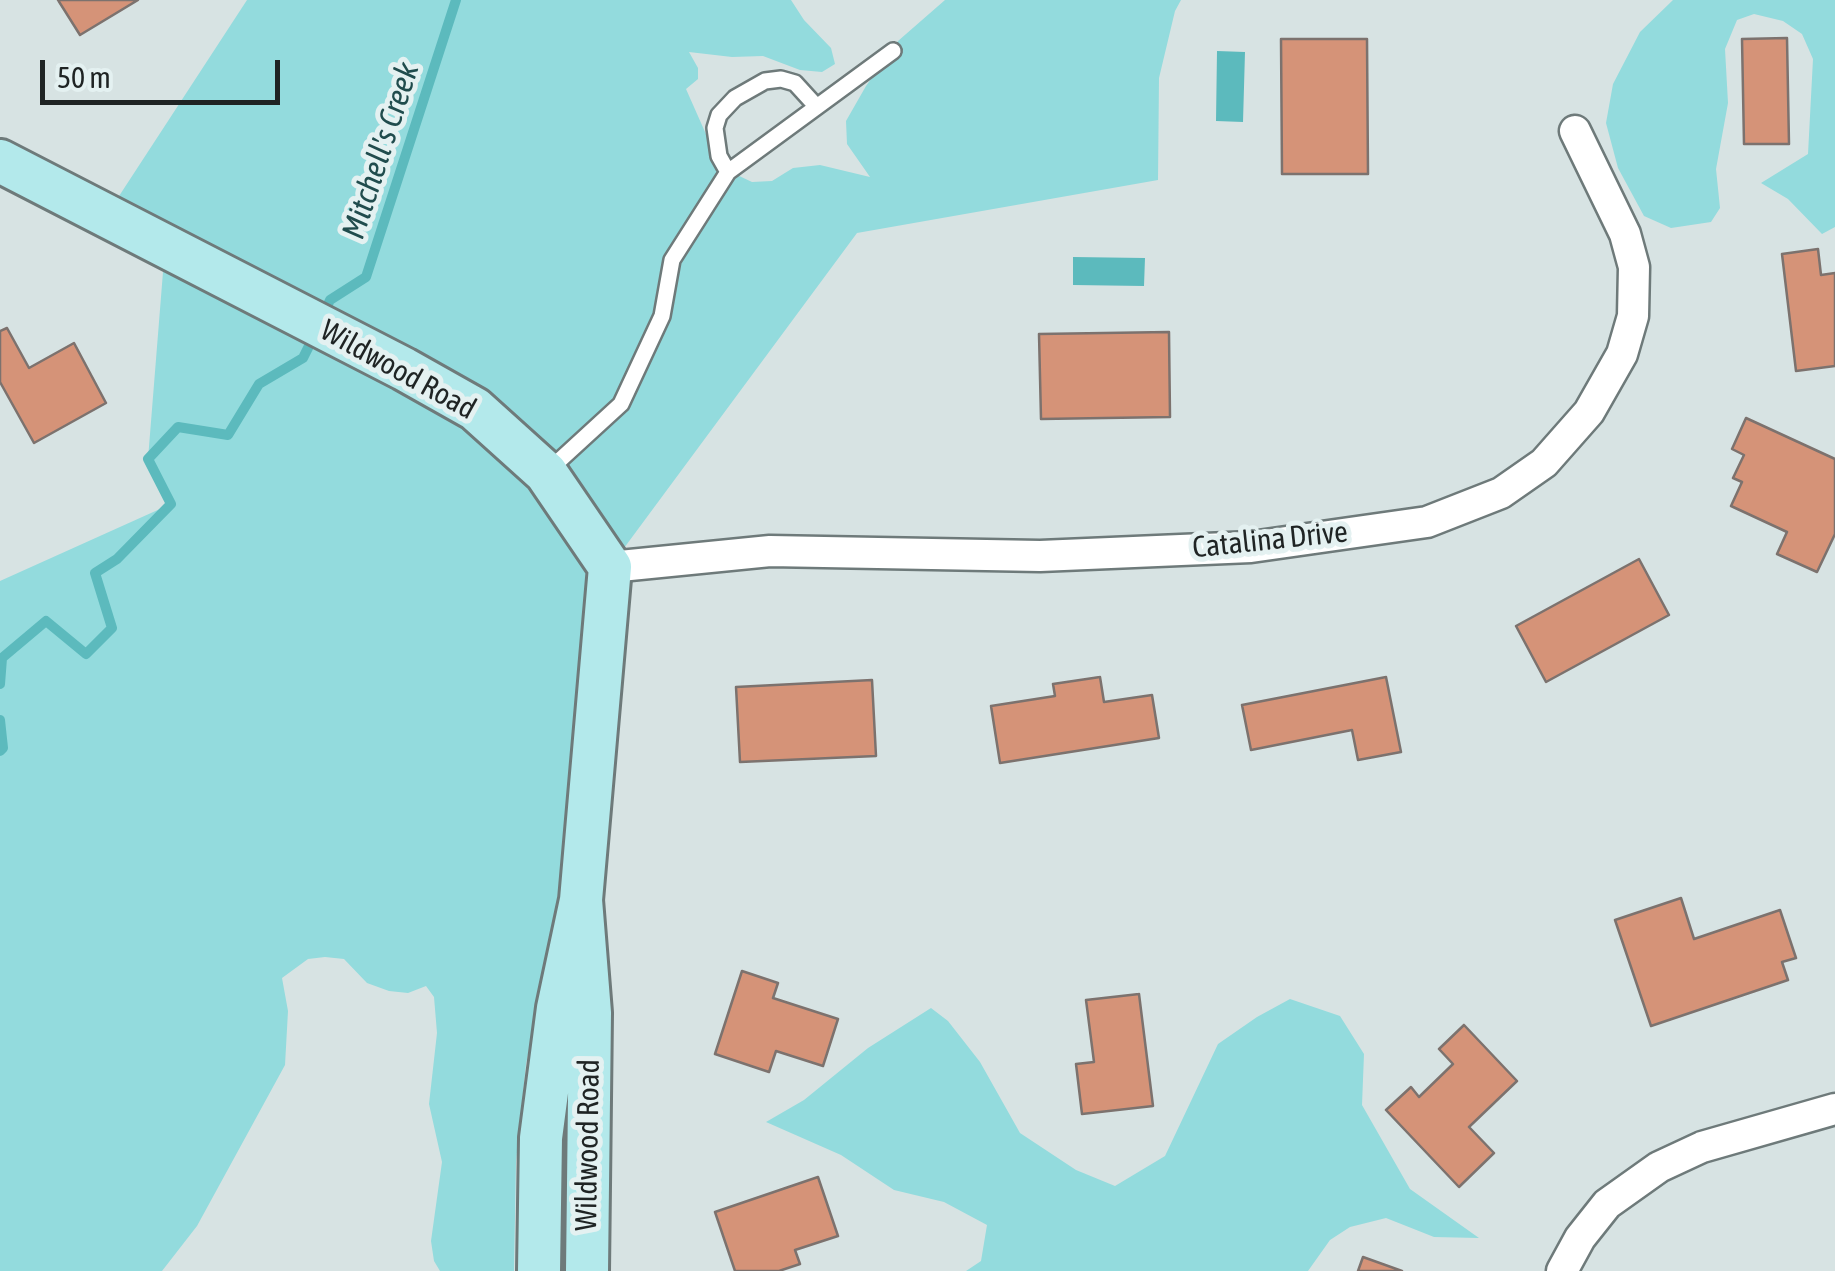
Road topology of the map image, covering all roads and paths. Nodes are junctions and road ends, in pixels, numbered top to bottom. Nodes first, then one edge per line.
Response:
1 (894, 51) dead end
2 (816, 106) junction
3 (1575, 131) dead end
4 (0, 161) edge
5 (728, 172) junction
6 (546, 474) junction
7 (610, 568) junction
8 (582, 900) junction
9 (1835, 1109) edge
10 (539, 1271) edge
11 (587, 1271) edge
12 (1562, 1271) edge

1 - 2 lane
2 - 5 lane
2 - 5 lane
3 - 7 street, Catalina Drive
4 - 6 street, Wildwood Road
5 - 6 lane
6 - 7 street, Wildwood Road
7 - 8 street, Wildwood Road
8 - 10 street, Wildwood Road
8 - 11 street, Wildwood Road
9 - 12 street

